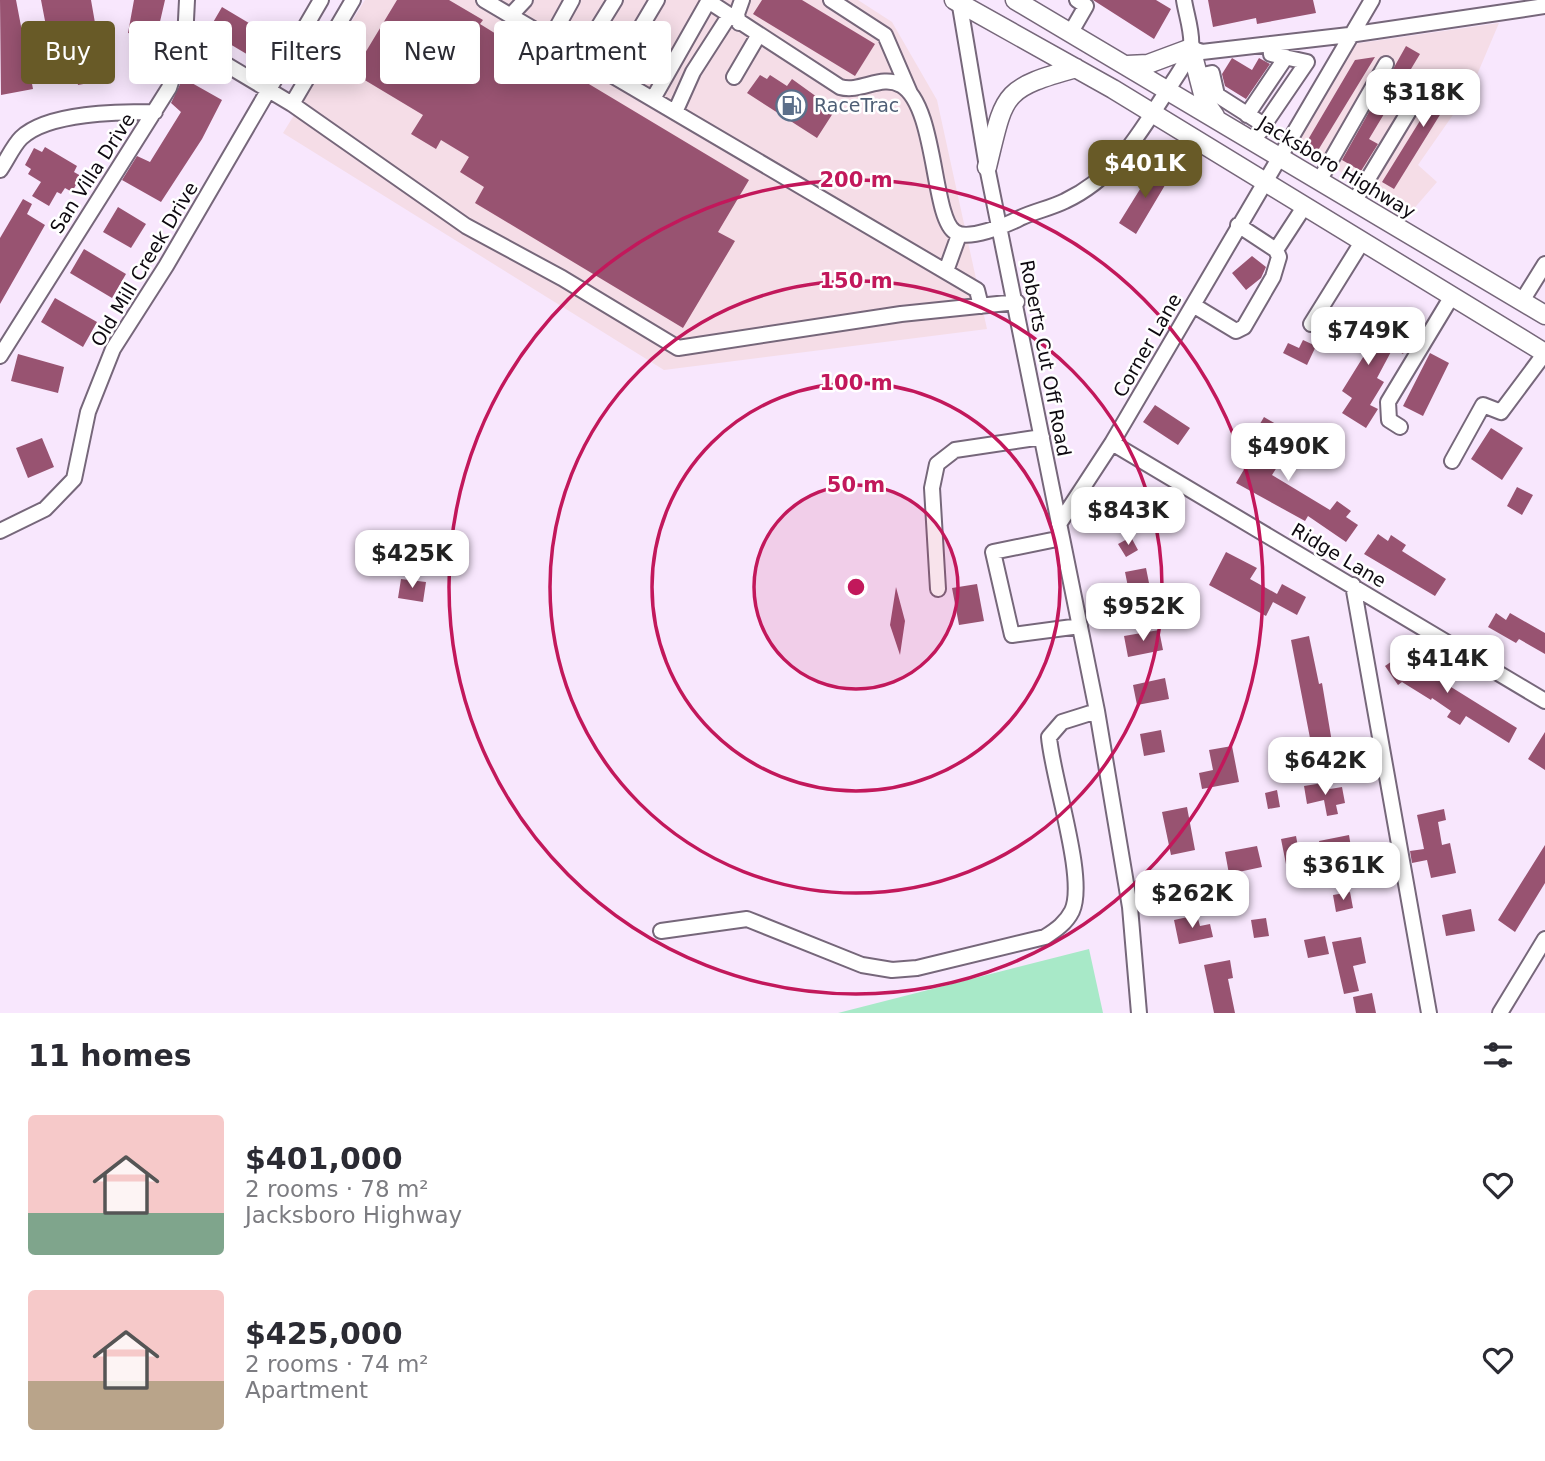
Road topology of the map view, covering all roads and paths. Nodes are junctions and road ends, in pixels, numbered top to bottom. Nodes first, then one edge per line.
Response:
1 (187, 0) edge
2 (320, 0) edge
3 (353, 0) edge
4 (485, 0) edge
5 (525, 0) edge
6 (572, 0) edge
7 (615, 0) edge
8 (657, 0) edge
9 (708, 0) edge
10 (742, 0) edge
11 (831, 0) edge
12 (1077, 0) edge
13 (1184, 0) edge
14 (1372, 0) edge
15 (958, 1) edge
16 (1022, 2) edge
17 (1545, 6) edge
18 (511, 15) junction
19 (734, 19) junction
20 (186, 21) edge
21 (521, 21) edge
22 (560, 21) edge
23 (602, 21) edge
24 (645, 21) edge
25 (1071, 32) junction
26 (1349, 35) junction
27 (758, 36) junction
28 (1303, 40) junction
29 (1270, 44) junction
30 (1191, 48) junction
31 (1291, 58) junction
32 (1386, 64) dead end
33 (1127, 65) junction
34 (232, 68) edge
35 (1076, 68) junction
36 (1198, 76) junction
37 (734, 77) dead end
38 (1429, 78) dead end
39 (170, 84) edge
40 (631, 84) edge
41 (266, 89) junction
42 (1167, 90) junction
43 (654, 97) junction
44 (914, 103) junction
45 (292, 104) junction
46 (676, 110) junction
47 (155, 113) junction
48 (1151, 114) junction
49 (1247, 115) junction
50 (1219, 122) junction
51 (1264, 125) junction
52 (1254, 142) junction
53 (1278, 157) junction
54 (987, 167) junction
55 (0, 170) edge
56 (1319, 181) junction
57 (1263, 182) junction
58 (1354, 202) junction
59 (1304, 207) junction
60 (1238, 225) junction
61 (1001, 227) junction
62 (959, 235) junction
63 (1362, 242) junction
64 (1276, 250) junction
65 (1545, 264) edge
66 (946, 271) junction
67 (1452, 296) junction
68 (1017, 302) junction
69 (1522, 302) junction
70 (1192, 304) junction
71 (981, 306) junction
72 (1545, 315) edge
73 (1311, 324) dead end
74 (1545, 353) edge
75 (0, 356) edge
76 (1400, 427) dead end
77 (1042, 437) junction
78 (1112, 443) junction
79 (1452, 461) dead end
80 (0, 530) edge
81 (1060, 531) junction
82 (1353, 585) junction
83 (938, 589) dead end
84 (1080, 626) junction
85 (1545, 701) edge
86 (1097, 711) junction
87 (661, 931) dead end
88 (1545, 939) edge
89 (1139, 1013) edge
90 (1429, 1013) edge
91 (1500, 1013) edge

1 - 20 street, San Villa Drive
2 - 41 street, Old Mill Creek Drive
3 - 45 street
4 - 18 street
5 - 18 street
6 - 22 street
7 - 23 street
8 - 24 street
9 - 19 street
9 - 43 street
10 - 19 street
11 - 44 street
12 - 25 street
13 - 30 street
14 - 26 street, Corner Lane
15 - 35 main road
15 - 54 street, Roberts Cut Off Road
16 - 25 main road, Jacksboro Highway
17 - 26 street
18 - 21 street
19 - 27 street
19 - 46 street
25 - 33 main road, Jacksboro Highway
26 - 28 street
26 - 53 street, Corner Lane
27 - 37 street
27 - 44 street
28 - 29 street
28 - 31 street
29 - 30 street
29 - 31 street
30 - 33 main road
30 - 36 main road
30 - 42 street
31 - 49 street
31 - 51 street
32 - 56 street
33 - 42 main road, Jacksboro Highway
34 - 41 street
35 - 48 main road
35 - 54 main road
36 - 49 street
36 - 50 main road
38 - 58 street
39 - 47 street, San Villa Drive
40 - 43 street
41 - 45 street
41 - 80 street, Old Mill Creek Drive
42 - 48 street
42 - 50 main road, Jacksboro Highway
43 - 46 street
44 - 62 street
45 - 71 street
46 - 66 street
47 - 55 street
47 - 75 street, San Villa Drive
48 - 57 main road
48 - 61 street
49 - 51 street
50 - 52 main road, Jacksboro Highway
51 - 52 street
52 - 53 main road, Jacksboro Highway
53 - 56 main road, Jacksboro Highway
53 - 57 street, Corner Lane
54 - 61 street, Roberts Cut Off Road
56 - 58 main road, Jacksboro Highway
57 - 59 main road
57 - 60 street, Corner Lane
58 - 69 main road, Jacksboro Highway
59 - 63 main road
59 - 64 street
60 - 64 street
60 - 70 street, Corner Lane
61 - 62 street
61 - 68 street, Roberts Cut Off Road
62 - 66 street
63 - 67 main road
63 - 73 street
64 - 70 street
65 - 69 street
66 - 71 street
67 - 74 main road
67 - 76 street
68 - 71 street
68 - 77 street, Roberts Cut Off Road
69 - 72 main road, Jacksboro Highway
70 - 78 street, Corner Lane
74 - 79 street
77 - 81 street, Roberts Cut Off Road
77 - 83 street
78 - 81 street, Corner Lane
78 - 82 street, Ridge Lane
81 - 84 street, Roberts Cut Off Road
81 - 84 street
82 - 85 street, Ridge Lane
82 - 90 street
84 - 86 street, Roberts Cut Off Road
86 - 87 street
86 - 89 street, Roberts Cut Off Road
88 - 91 street

